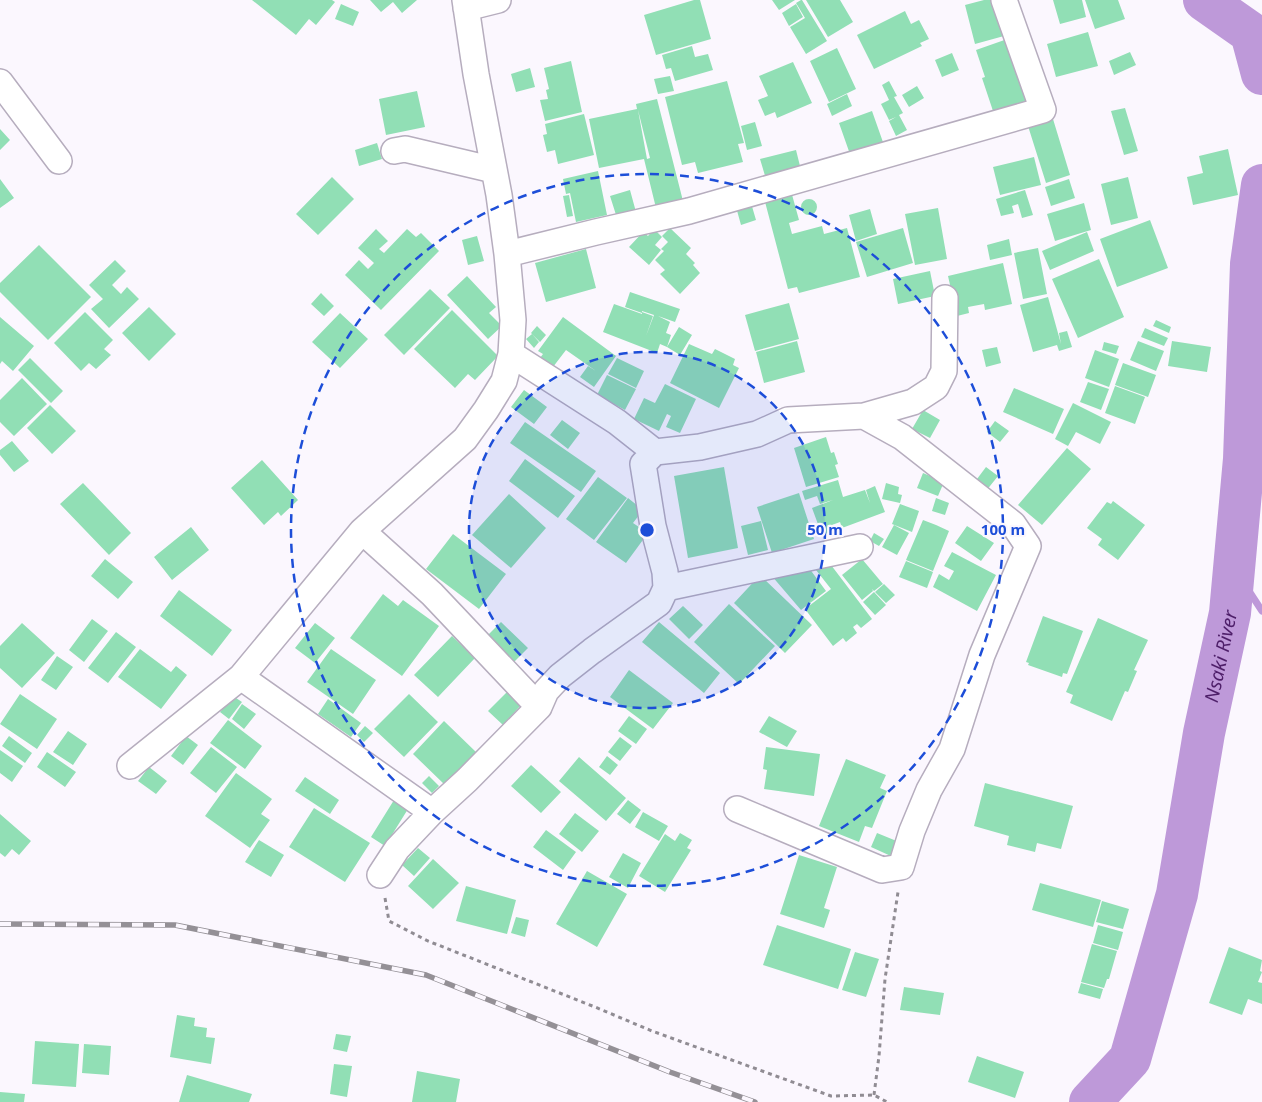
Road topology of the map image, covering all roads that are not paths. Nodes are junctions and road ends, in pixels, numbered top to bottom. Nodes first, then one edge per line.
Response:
1 (498, 0) edge
2 (1004, 0) edge
3 (466, 4) edge
4 (0, 82) edge
5 (394, 151) dead end
6 (59, 161) dead end
7 (494, 170) junction
8 (507, 254) junction
9 (945, 298) dead end
10 (511, 354) junction
11 (864, 416) junction
12 (655, 452) junction
13 (362, 531) junction
14 (860, 547) dead end
15 (666, 588) junction
16 (241, 677) junction
17 (539, 707) junction
18 (130, 766) dead end
19 (737, 809) dead end
20 (432, 812) junction
21 (380, 875) road end

1 - 3 street
2 - 8 street
3 - 7 street
4 - 6 street
5 - 7 street
7 - 8 street
8 - 10 street
9 - 11 street
10 - 12 street
10 - 13 street
11 - 12 street
11 - 19 street
12 - 15 street
13 - 16 street
13 - 17 street
14 - 15 street
15 - 17 street
16 - 18 street
16 - 20 street
17 - 20 street
20 - 21 street

